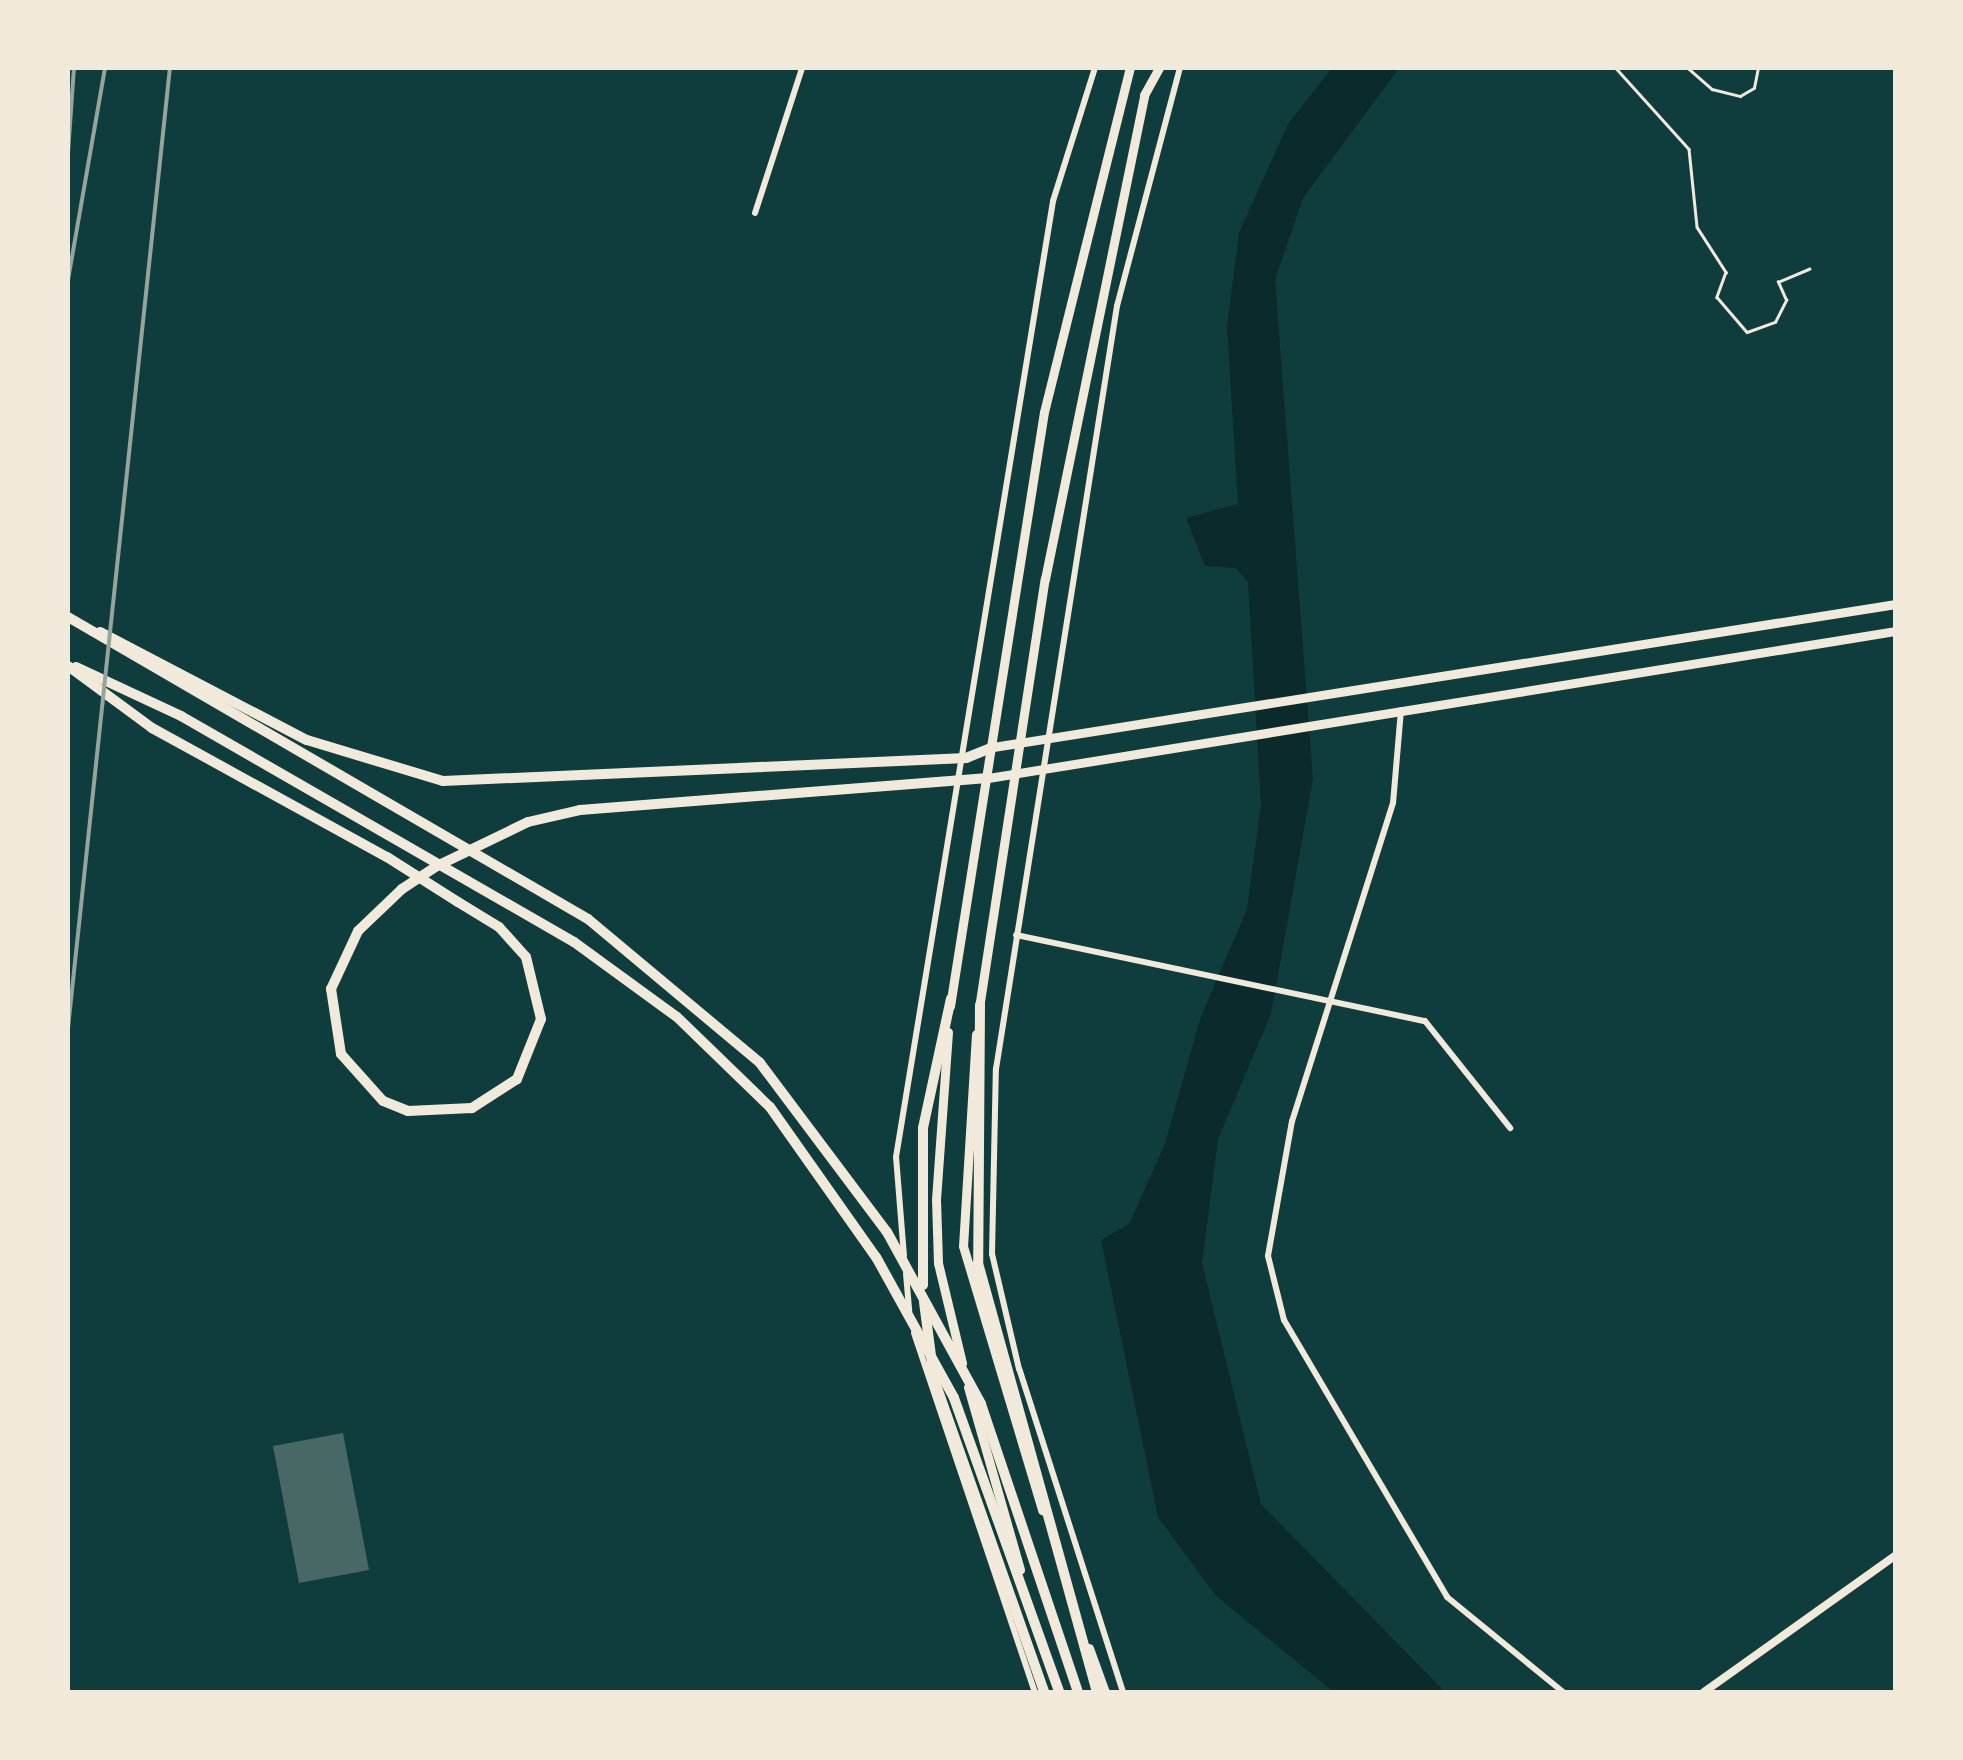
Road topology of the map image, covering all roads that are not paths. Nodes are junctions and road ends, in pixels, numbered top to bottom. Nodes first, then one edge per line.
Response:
1 (802, 68) edge
2 (1095, 68) edge
3 (1130, 68) edge
4 (1159, 68) edge
5 (1180, 68) edge
6 (755, 213) dead end
7 (1896, 604) edge
8 (68, 618) edge
9 (1896, 630) edge
10 (68, 665) edge
11 (1400, 710) junction
12 (1045, 741) junction
13 (1018, 744) junction
14 (993, 747) junction
15 (966, 758) junction
16 (1040, 773) junction
17 (1014, 777) junction
18 (988, 778) junction
19 (962, 780) junction
20 (1016, 936) junction
21 (951, 999) junction
22 (1331, 999) junction
23 (980, 1005) junction
24 (1510, 1128) dead end
25 (1896, 1555) edge
26 (1034, 1692) edge
27 (1044, 1692) edge
28 (1057, 1692) edge
29 (1078, 1692) edge
30 (1101, 1692) edge
31 (1124, 1692) edge
32 (1563, 1692) edge
33 (1704, 1692) edge

1 - 6 street
2 - 15 street
3 - 14 main road
4 - 13 main road
5 - 12 street
7 - 12 main road
8 - 15 highway
8 - 29 highway
9 - 11 main road
10 - 19 highway
10 - 28 highway
11 - 16 main road
11 - 22 street
12 - 13 main road
12 - 16 street
13 - 14 main road
13 - 17 main road
14 - 15 highway
14 - 18 main road
15 - 19 street
16 - 17 main road
16 - 20 street
17 - 18 main road
17 - 23 main road
18 - 19 highway
18 - 21 main road
19 - 26 street
20 - 22 street
20 - 31 street
21 - 27 highway
21 - 28 main road
22 - 24 street
22 - 32 street
23 - 30 highway
23 - 30 main road
25 - 33 street

